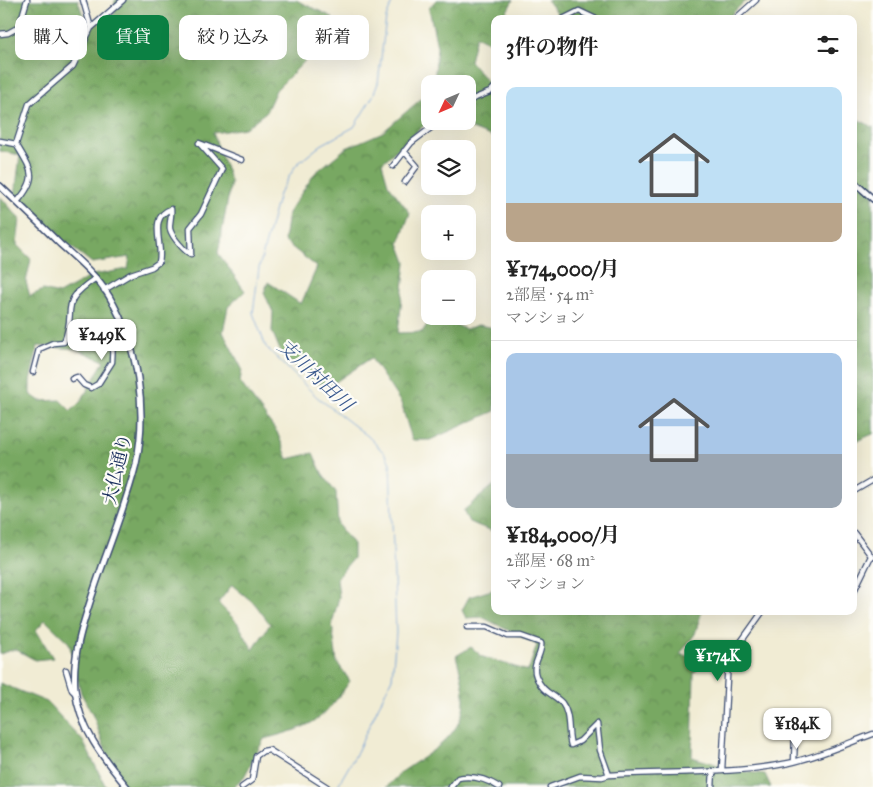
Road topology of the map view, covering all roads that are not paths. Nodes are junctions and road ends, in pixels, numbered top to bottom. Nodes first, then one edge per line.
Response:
1 (27, 0) edge
2 (83, 0) edge
3 (123, 0) edge
4 (756, 0) edge
5 (572, 15) edge
6 (586, 15) edge
7 (738, 15) edge
8 (91, 28) junction
9 (0, 34) edge
10 (491, 91) edge
11 (476, 98) edge
12 (428, 130) edge
13 (0, 141) edge
14 (16, 144) junction
15 (404, 151) junction
16 (242, 160) dead end
17 (393, 166) dead end
18 (405, 182) dead end
19 (857, 185) edge
20 (0, 186) edge
21 (873, 198) edge
22 (16, 202) junction
23 (96, 278) junction
24 (104, 290) junction
25 (122, 325) junction
26 (32, 372) dead end
27 (72, 379) dead end
28 (873, 480) edge
29 (857, 489) edge
30 (857, 537) edge
31 (872, 557) edge
32 (857, 586) edge
33 (761, 615) edge
34 (467, 627) dead end
35 (66, 670) dead end
36 (76, 694) junction
37 (795, 734) dead end
38 (873, 734) edge
39 (794, 761) junction
40 (722, 770) junction
41 (713, 771) junction
42 (610, 775) junction
43 (713, 786) edge
44 (127, 787) edge
45 (242, 787) edge
46 (327, 787) edge
47 (451, 787) edge
48 (500, 787) edge
49 (550, 787) edge
50 (718, 787) edge

1 - 9 street
2 - 8 street
3 - 8 street
4 - 7 street
5 - 6 street
8 - 14 street
10 - 11 street
12 - 15 street
13 - 14 street
14 - 22 street
15 - 17 street
15 - 18 street
16 - 24 street
19 - 21 street
20 - 22 street, 大仏通り
22 - 23 street, 大仏通り
23 - 24 street, 大仏通り
23 - 26 street
24 - 25 street, 大仏通り
25 - 27 street
25 - 36 street, 大仏通り
28 - 29 street
30 - 31 street
31 - 32 street
33 - 40 street
34 - 42 street
35 - 36 street
36 - 44 street, 大仏通り
37 - 39 street
38 - 39 street
39 - 40 street
40 - 41 street
41 - 42 street
41 - 43 street
42 - 49 street
43 - 50 street
45 - 46 street
47 - 48 street

